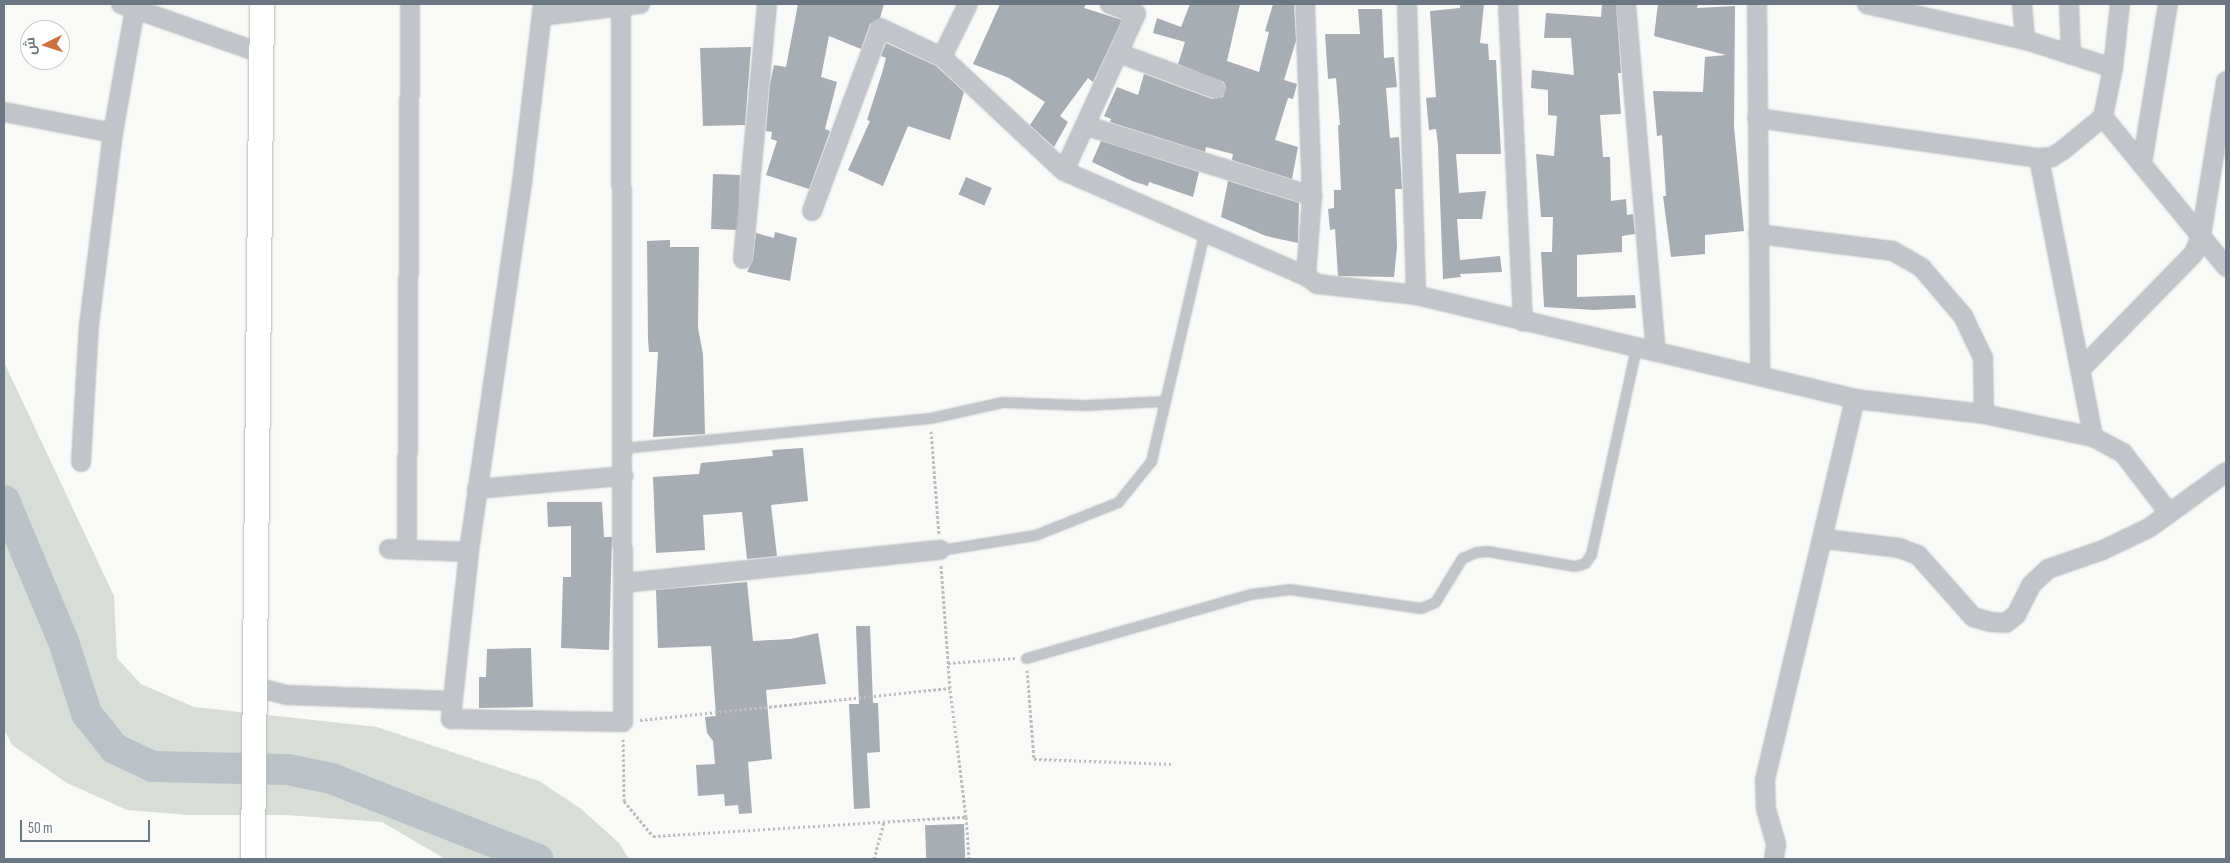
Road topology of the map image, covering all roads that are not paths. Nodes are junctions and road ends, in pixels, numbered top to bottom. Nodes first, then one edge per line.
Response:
1 (262, 4) edge
2 (410, 4) edge
3 (640, 4) edge
4 (767, 4) edge
5 (968, 4) edge
6 (1110, 4) edge
7 (1305, 4) edge
8 (1407, 4) edge
9 (1508, 4) edge
10 (1626, 4) edge
11 (1757, 4) edge
12 (1867, 4) edge
13 (2022, 4) edge
14 (2069, 4) edge
15 (2120, 4) edge
16 (2168, 4) edge
17 (620, 5) edge
18 (128, 6) edge
19 (1901, 8) edge
20 (542, 10) edge
21 (2025, 40) junction
22 (261, 53) junction
23 (1120, 54) junction
24 (2071, 55) junction
25 (942, 57) junction
26 (2113, 68) junction
27 (2226, 81) edge
28 (1216, 88) dead end
29 (4, 112) edge
30 (2103, 117) junction
31 (1757, 118) junction
32 (1087, 126) junction
33 (113, 134) junction
34 (2039, 158) junction
35 (2142, 164) junction
36 (1064, 171) junction
37 (1312, 196) junction
38 (812, 211) dead end
39 (1204, 233) junction
40 (1758, 234) junction
41 (2201, 236) junction
42 (743, 259) dead end
43 (2226, 267) edge
44 (1306, 276) junction
45 (1416, 296) junction
46 (1523, 322) junction
47 (1636, 348) junction
48 (1656, 352) junction
49 (2080, 370) junction
50 (1760, 376) junction
51 (1855, 399) junction
52 (1165, 400) junction
53 (1984, 414) junction
54 (2093, 437) junction
55 (623, 448) junction
56 (81, 462) dead end
57 (2226, 472) edge
58 (623, 476) junction
59 (477, 489) junction
60 (2169, 513) junction
61 (1825, 539) junction
62 (407, 548) junction
63 (388, 549) dead end
64 (940, 550) joint
65 (469, 552) junction
66 (624, 583) junction
67 (1026, 658) road end
68 (255, 687) junction
69 (452, 700) junction
70 (253, 859) edge
71 (1774, 859) edge

1 - 22 main road
2 - 62 street
3 - 17 street
4 - 42 street
5 - 25 street
6 - 23 street
7 - 37 street
8 - 45 street
9 - 46 street
10 - 48 street
11 - 31 street
12 - 19 street
13 - 21 street
14 - 24 street
15 - 26 street
16 - 35 street
17 - 20 street
17 - 55 street
18 - 22 street
18 - 33 street
19 - 21 street
20 - 59 street
21 - 24 street
22 - 68 main road
23 - 28 street
23 - 32 street
24 - 26 street
25 - 36 street
25 - 38 street
26 - 30 street
27 - 41 street
29 - 33 street
30 - 34 street
30 - 35 street
31 - 34 street
31 - 40 street
32 - 36 street
32 - 37 street
33 - 56 street
34 - 49 street
35 - 41 street
36 - 39 street
37 - 44 street
39 - 44 street
39 - 52 lane
40 - 50 street
40 - 53 street
41 - 43 street
41 - 49 street
44 - 45 street
45 - 46 street
46 - 47 street
47 - 48 street
47 - 67 lane
48 - 50 street
49 - 54 street
50 - 51 street
51 - 53 street
51 - 61 street
52 - 55 lane
52 - 64 lane
53 - 54 street
54 - 60 street
55 - 58 street
57 - 60 street
58 - 59 street
58 - 66 street
59 - 65 street
60 - 61 street
61 - 71 street
62 - 63 street
62 - 65 street
64 - 66 street
65 - 69 street
66 - 69 street
68 - 69 street
68 - 70 main road

